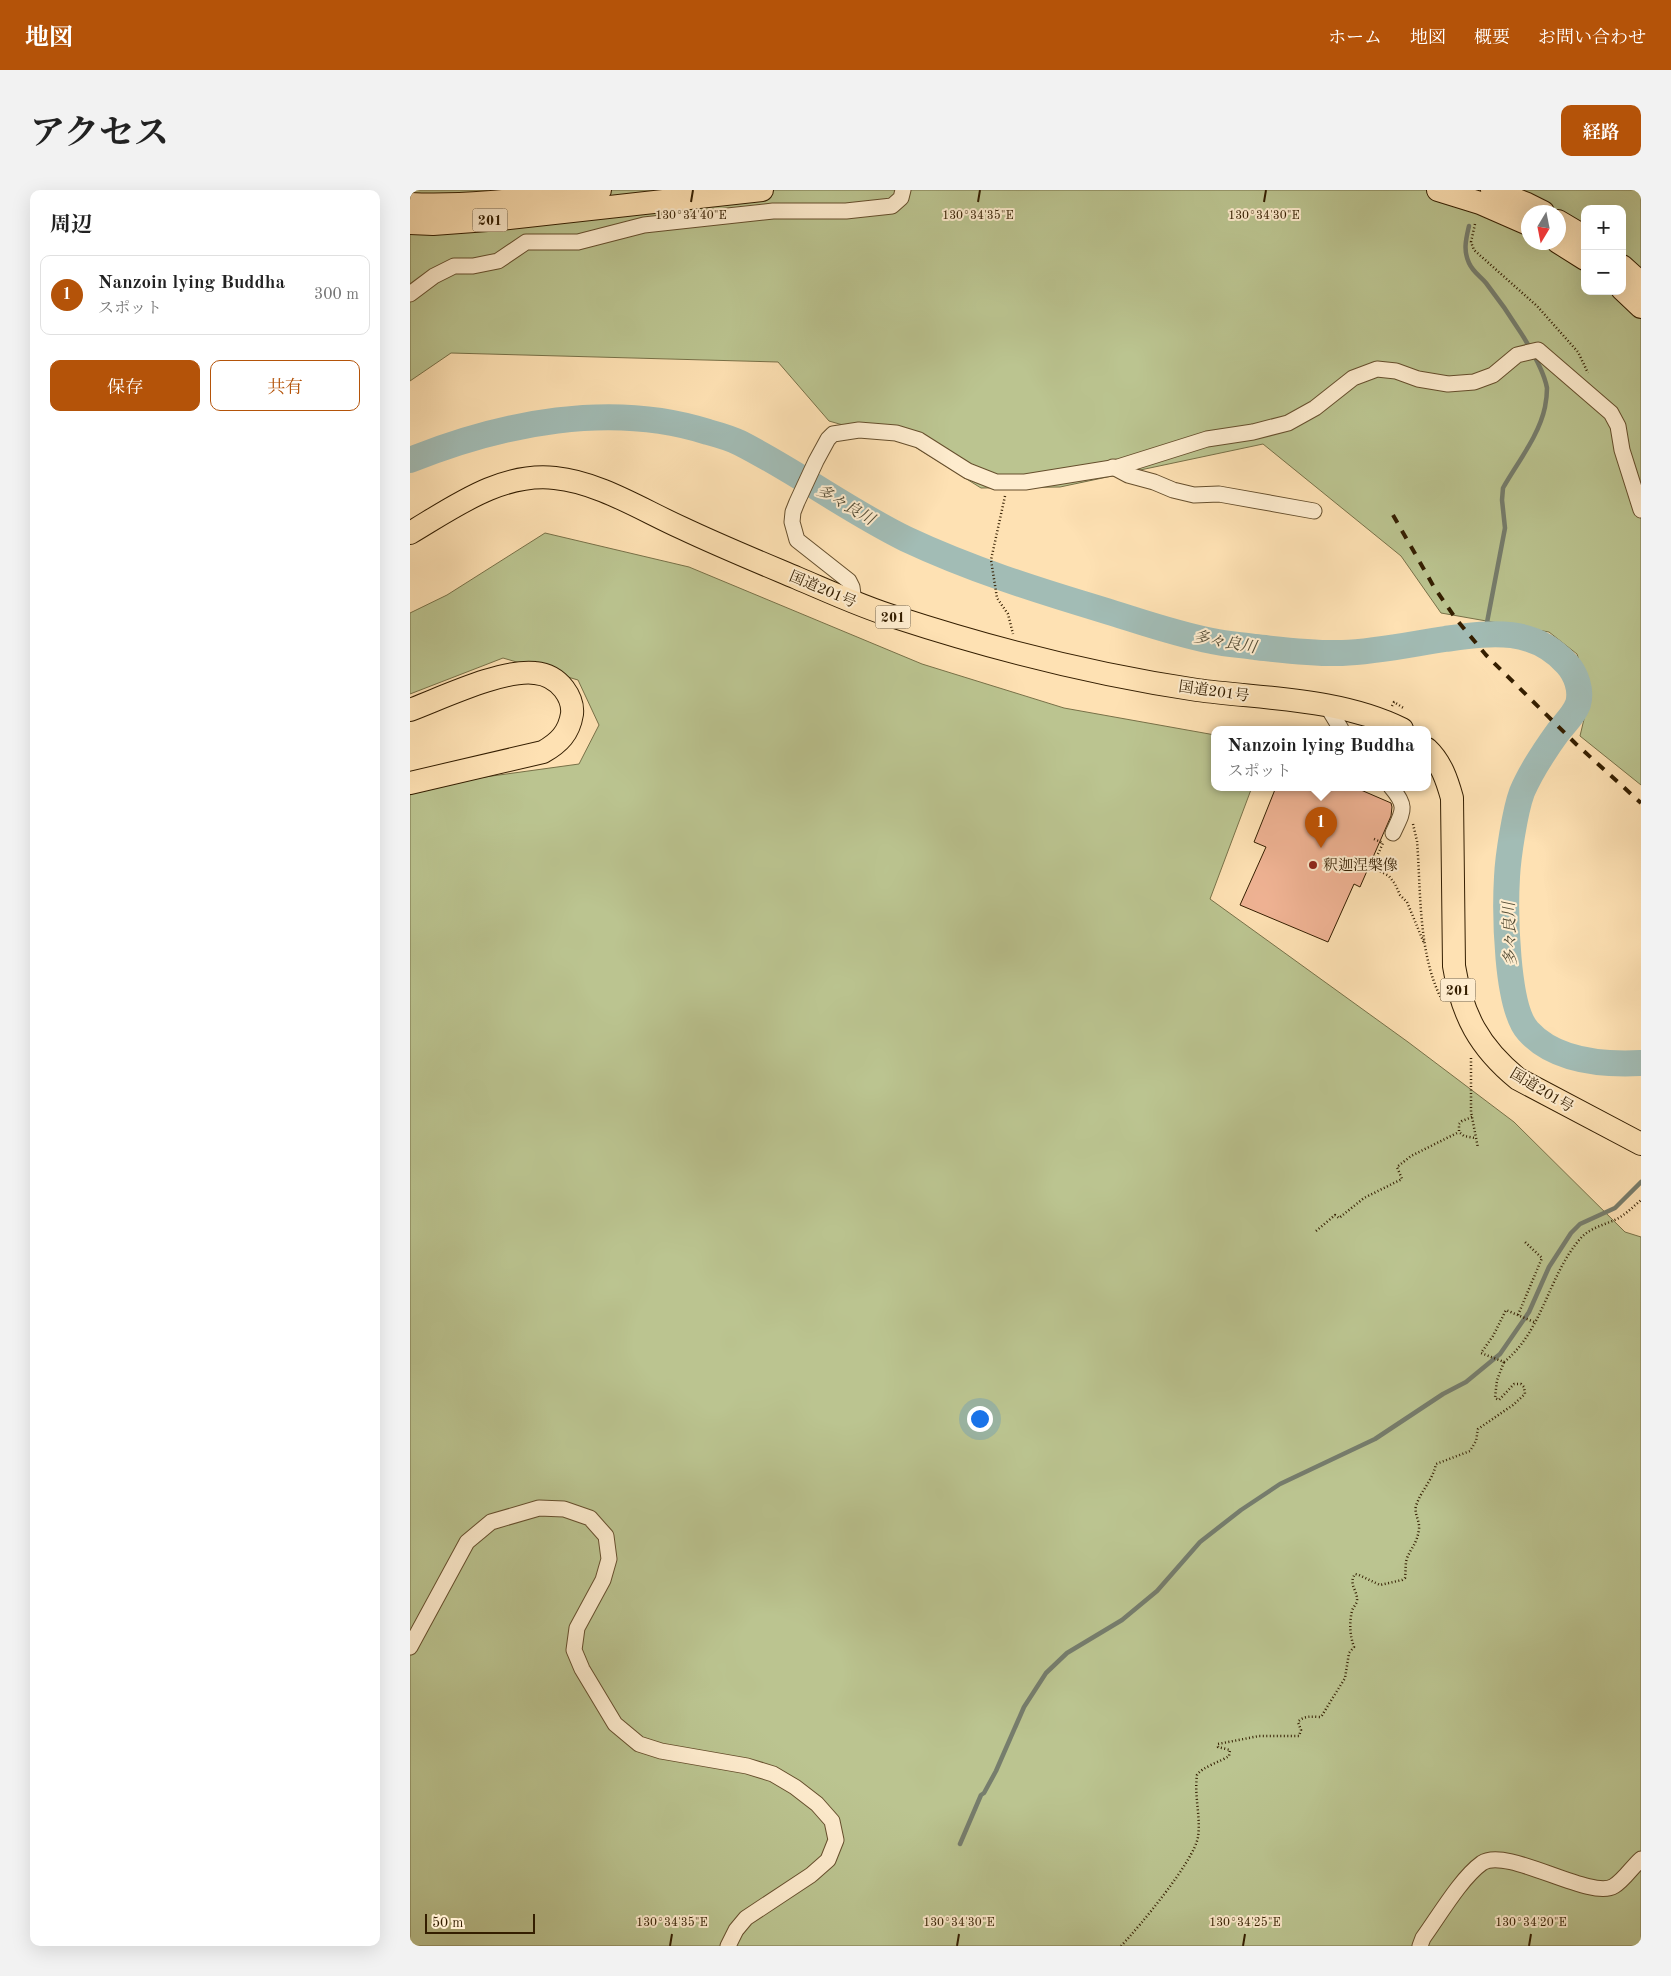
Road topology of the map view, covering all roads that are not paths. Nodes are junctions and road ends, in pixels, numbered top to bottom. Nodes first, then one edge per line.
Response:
1 (600, 190) edge
2 (762, 190) edge
3 (903, 190) edge
4 (1438, 190) edge
5 (1492, 190) edge
6 (568, 203) junction
7 (410, 204) edge
8 (1529, 205) edge
9 (1521, 221) edge
10 (410, 223) edge
11 (1566, 226) edge
12 (1581, 235) edge
13 (1566, 247) edge
14 (1581, 256) edge
15 (1626, 270) edge
16 (1641, 283) edge
17 (1626, 292) edge
18 (410, 294) edge
19 (1641, 307) edge
20 (1112, 467) junction
21 (1641, 510) edge
22 (1314, 512) dead end
23 (410, 532) edge
24 (854, 602) junction
25 (1327, 706) junction
26 (410, 710) edge
27 (1339, 726) edge
28 (1394, 726) edge
29 (1431, 754) edge
30 (410, 783) edge
31 (1394, 791) edge
32 (1393, 833) dead end
33 (1641, 1144) edge
34 (410, 1647) edge
35 (1641, 1859) edge
36 (728, 1946) edge
37 (1420, 1946) edge

1 - 6 highway, 201
2 - 6 highway, 201
3 - 18 street
4 - 9 highway
5 - 8 highway
6 - 7 highway, 201
6 - 10 highway, 201
11 - 12 highway
13 - 14 highway
15 - 16 highway
17 - 19 highway
20 - 21 street
20 - 22 street
20 - 24 street
23 - 24 highway, 国道201号 / 201
24 - 25 highway, 国道201号 / 201
25 - 27 street
25 - 28 highway, 国道201号 / 201
26 - 30 highway
29 - 33 highway, 国道201号 / 201
31 - 32 street
34 - 36 street
35 - 37 street

